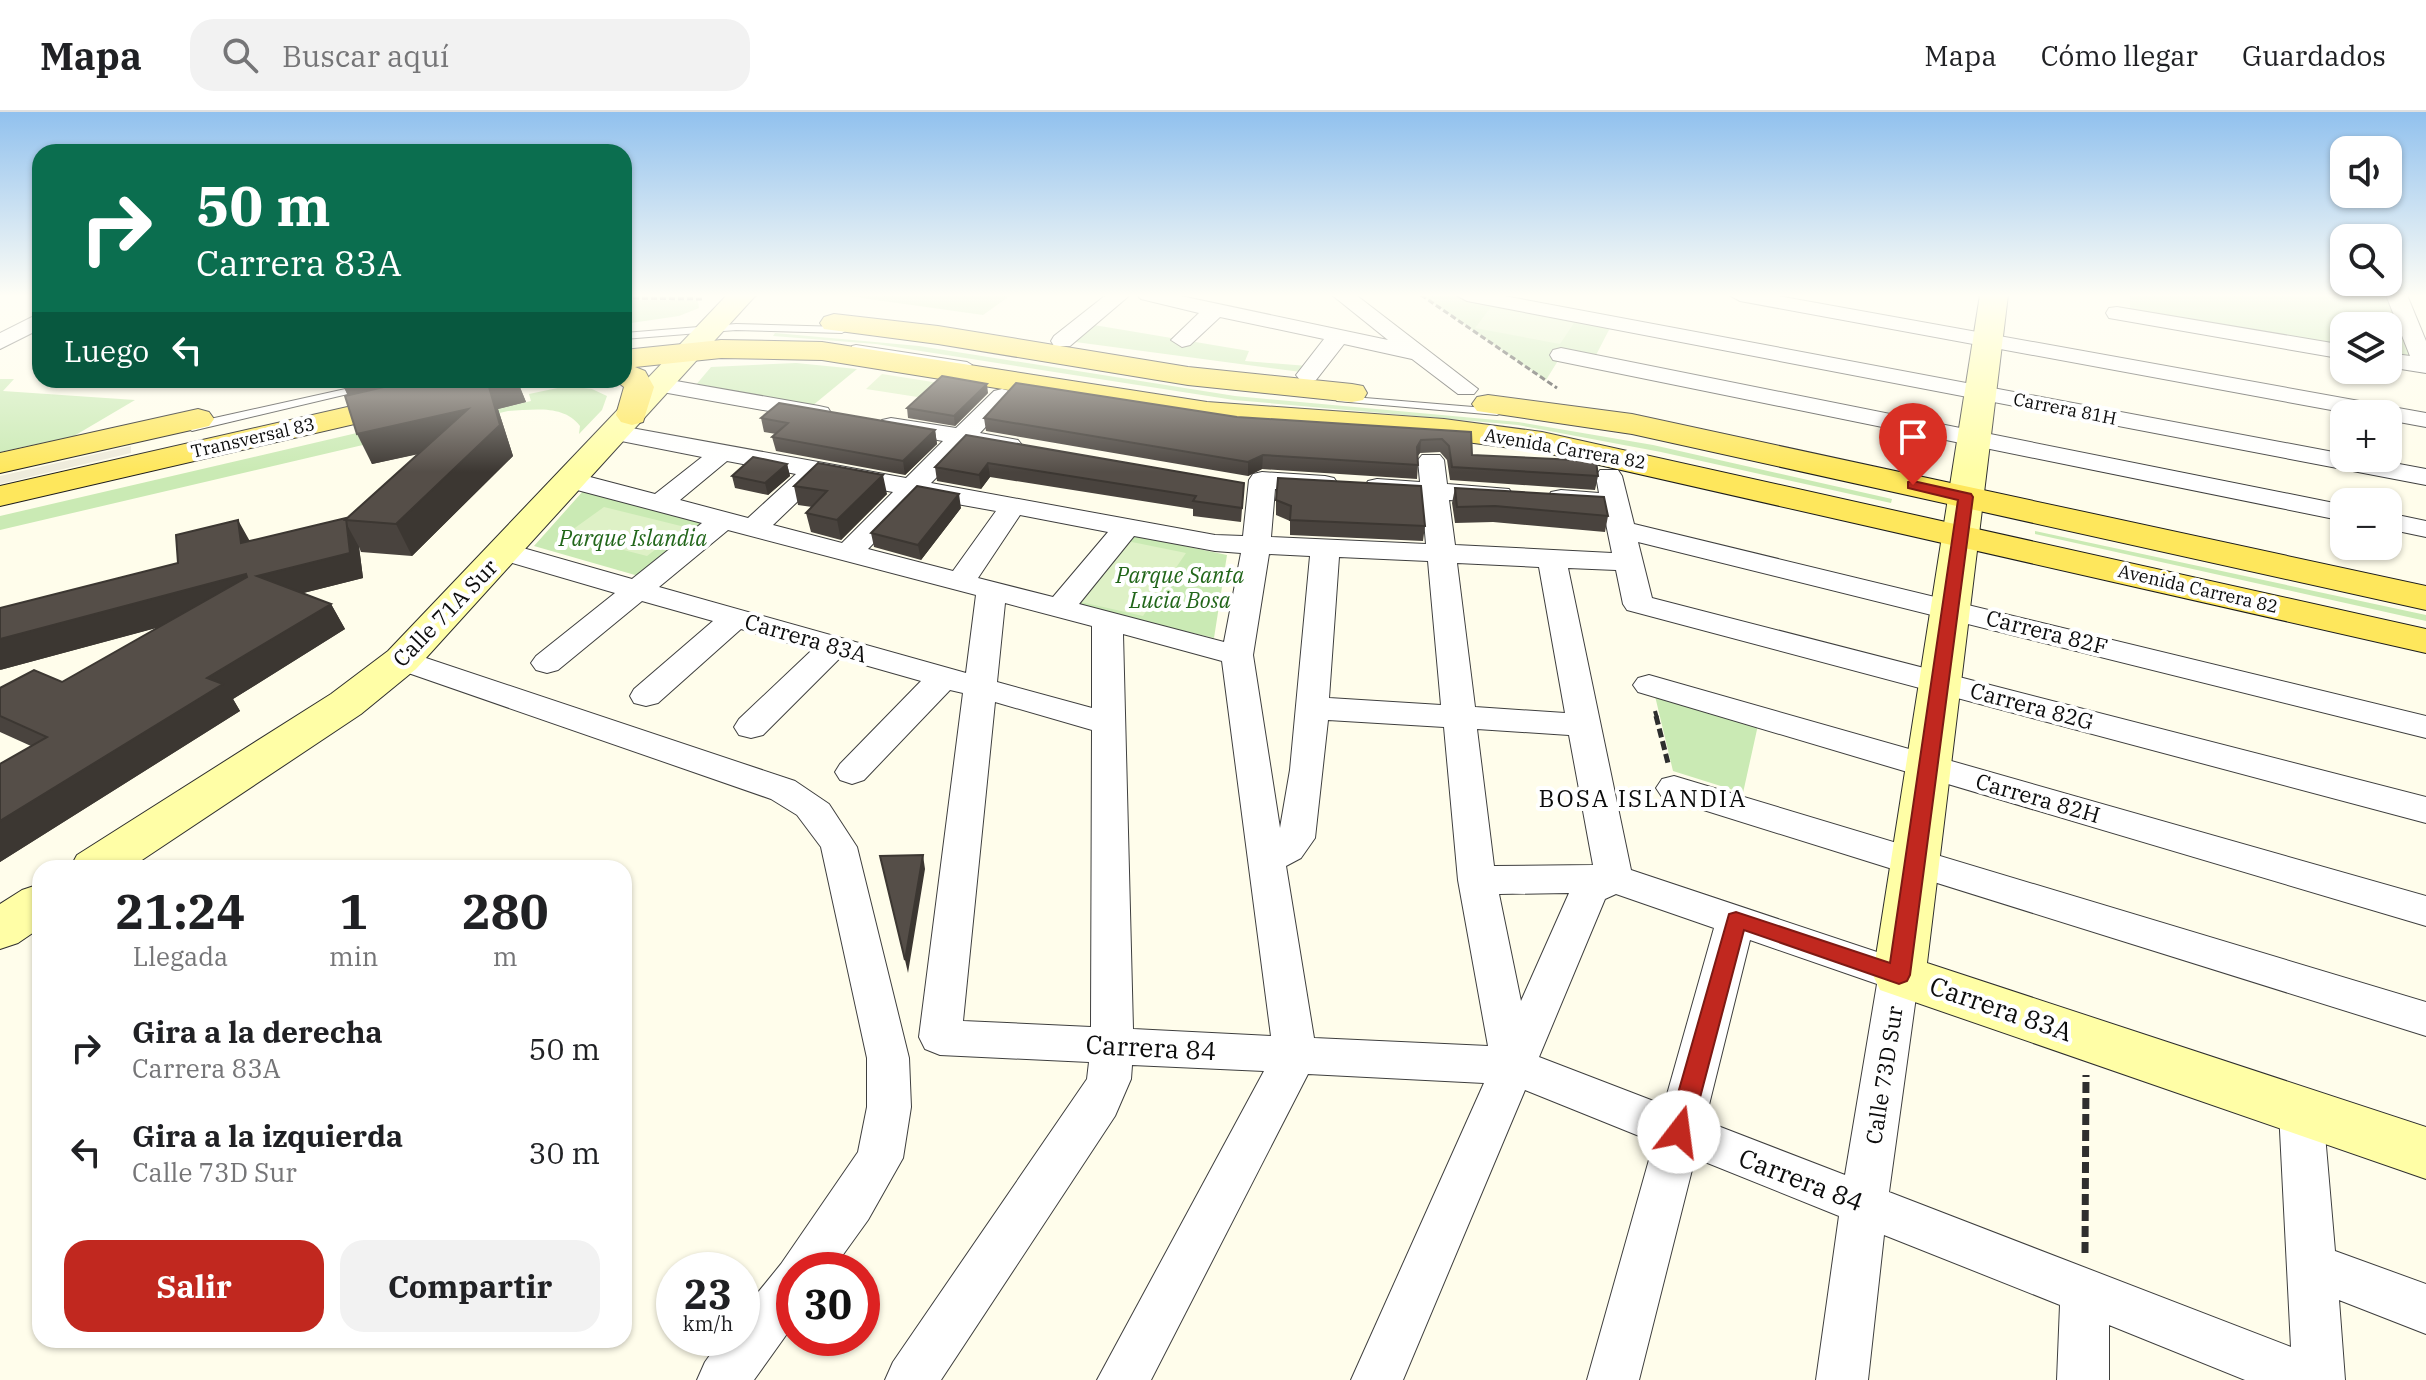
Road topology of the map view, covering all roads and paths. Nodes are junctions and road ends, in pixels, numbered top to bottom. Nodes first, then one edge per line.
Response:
1 (684, 354) edge
2 (842, 354) edge
3 (1324, 354) edge
4 (1422, 354) edge
5 (1507, 354) edge
6 (1777, 354) edge
7 (1986, 354) edge
8 (2068, 354) edge
9 (2118, 354) edge
10 (1561, 355) dead end
11 (2402, 362) edge
12 (2118, 363) junction
13 (2426, 366) edge
14 (1308, 375) dead end
15 (632, 376) edge
16 (659, 385) junction
17 (340, 388) edge
18 (365, 388) edge
19 (445, 388) edge
20 (471, 388) edge
21 (1466, 389) dead end
22 (1981, 393) junction
23 (1567, 395) dead end
24 (1002, 396) edge
25 (840, 416) edge
26 (2426, 420) edge
27 (870, 421) edge
28 (623, 424) junction
29 (962, 437) junction
30 (1974, 438) junction
31 (1041, 451) edge
32 (723, 452) junction
33 (0, 463) edge
34 (0, 470) edge
35 (815, 470) junction
36 (1433, 476) junction
37 (2426, 477) edge
38 (571, 480) junction
39 (913, 487) junction
40 (0, 489) edge
41 (0, 496) edge
42 (1615, 502) junction
43 (659, 504) junction
44 (1013, 506) junction
45 (2330, 510) edge
46 (1964, 516) junction
47 (722, 521) junction
48 (2402, 524) edge
49 (1127, 527) junction
50 (753, 529) junction
51 (2426, 529) edge
52 (1256, 546) junction
53 (1325, 548) junction
54 (505, 552) junction
55 (847, 554) junction
56 (1441, 554) junction
57 (1552, 558) junction
58 (1628, 562) junction
59 (975, 587) junction
60 (636, 590) junction
61 (2426, 598) edge
62 (2426, 607) edge
63 (1951, 608) junction
64 (1059, 609) junction
65 (735, 618) junction
66 (1107, 621) junction
67 (2426, 634) edge
68 (2426, 641) edge
69 (834, 646) junction
70 (1237, 655) junction
71 (402, 660) junction
72 (547, 663) dead end
73 (944, 677) junction
74 (1941, 682) junction
75 (1649, 685) joint
76 (979, 687) junction
77 (646, 696) dead end
78 (1312, 708) junction
79 (1459, 716) junction
80 (1108, 724) junction
81 (1582, 725) junction
82 (751, 727) dead end
83 (2426, 727) edge
84 (1929, 766) junction
85 (852, 772) dead end
86 (1674, 788) joint
87 (2426, 810) edge
88 (1267, 859) junction
89 (106, 860) edge
90 (1915, 862) junction
91 (1614, 879) junction
92 (1477, 880) junction
93 (32, 908) edge
94 (2426, 911) edge
95 (1736, 920) junction
96 (0, 929) edge
97 (1899, 975) junction
98 (2426, 1019) edge
99 (2086, 1038) junction
100 (1112, 1046) junction
101 (1295, 1056) junction
102 (1513, 1066) junction
103 (2301, 1111) junction
104 (1679, 1132) junction
105 (2426, 1153) edge
106 (1864, 1205) junction
107 (816, 1252) edge
108 (2312, 1266) junction
109 (2085, 1291) junction
110 (776, 1308) edge
111 (2426, 1309) edge
112 (723, 1380) edge
113 (911, 1380) edge
114 (1123, 1380) edge
115 (1377, 1380) edge
116 (1613, 1380) edge
117 (1842, 1380) edge
118 (2083, 1380) edge
119 (2310, 1380) edge
120 (2319, 1380) edge

1 - 16 street, Calle 71A Sur
2 - 46 main road, Avenida Carrera 82
3 - 14 street
4 - 21 street
5 - 23 path
6 - 22 street, Carrera 81H
7 - 22 street, Calle 73D Sur
8 - 12 street
9 - 12 street
10 - 30 street
11 - 13 street
12 - 26 street
15 - 28 main road
16 - 25 street
16 - 28 street, Calle 71A Sur
17 - 33 main road, Transversal 83
18 - 34 lane
19 - 40 lane
20 - 41 main road, Transversal 83
22 - 30 street, Calle 73D Sur
22 - 37 street, Carrera 81H
24 - 29 street
27 - 29 street
28 - 32 street
28 - 38 street, Calle 71A Sur
29 - 31 street
29 - 39 street
30 - 45 street
30 - 46 street, Calle 73D Sur
32 - 35 street
32 - 43 street
35 - 39 street
35 - 50 street
36 - 42 street, Carrera 82F
36 - 52 street, Carrera 82F
36 - 56 street
38 - 43 street
38 - 54 street, Calle 71A Sur
39 - 44 street
39 - 55 street
42 - 58 street
42 - 63 street, Carrera 82F
43 - 47 street
44 - 49 street
44 - 59 street
46 - 61 main road, Avenida Carrera 82
46 - 62 lane
46 - 63 street, Calle 73D Sur
46 - 67 lane
46 - 68 main road, Avenida Carrera 82
47 - 50 street
47 - 60 street
48 - 51 street
49 - 52 street
49 - 64 street
50 - 55 street
52 - 53 street
52 - 70 street
53 - 56 street
53 - 78 street
54 - 60 street, Carrera 83A
54 - 71 street, Calle 71A Sur
55 - 59 street
56 - 57 street
56 - 79 street
57 - 58 street
57 - 81 street
58 - 74 street, Carrera 82G
59 - 64 street
59 - 76 street
60 - 65 street, Carrera 83A
60 - 72 street
63 - 74 street, Calle 73D Sur
63 - 83 street, Carrera 82F
64 - 66 street
65 - 69 street, Carrera 83A
65 - 77 street
66 - 70 street
66 - 80 street
69 - 73 street, Carrera 83A
69 - 82 street
70 - 88 street
71 - 89 street, Calle 71A Sur
71 - 107 street
73 - 76 street, Carrera 83A
73 - 85 street
74 - 84 street, Calle 73D Sur
74 - 87 street, Carrera 82G
75 - 84 street, Carrera 82H
75 - 86 path
76 - 80 street, Carrera 83A
76 - 100 street, Carrera 84
78 - 79 street
78 - 88 street
79 - 81 street
79 - 92 street
80 - 100 street
81 - 91 street
84 - 90 street, Calle 73D Sur
84 - 94 street, Carrera 82H
86 - 90 street
88 - 101 street
90 - 97 street, Calle 73D Sur
90 - 98 street
91 - 92 street, Carrera 83A
91 - 95 street, Carrera 83A
91 - 102 street
92 - 102 street
93 - 96 street
95 - 97 street, Carrera 83A
95 - 104 street
97 - 99 street, Carrera 83A
97 - 106 street, Calle 73D Sur
99 - 103 street, Carrera 83A
99 - 109 path
100 - 101 street, Carrera 84
100 - 113 street
101 - 102 street, Carrera 84
101 - 114 street
102 - 104 street, Carrera 84
102 - 115 street
103 - 105 street, Carrera 83A
103 - 108 street
104 - 106 street, Carrera 84
104 - 116 street
106 - 109 street, Carrera 84
106 - 117 street, Calle 73D Sur
108 - 111 street
108 - 120 street
109 - 118 street
109 - 119 street, Carrera 84
110 - 112 street

